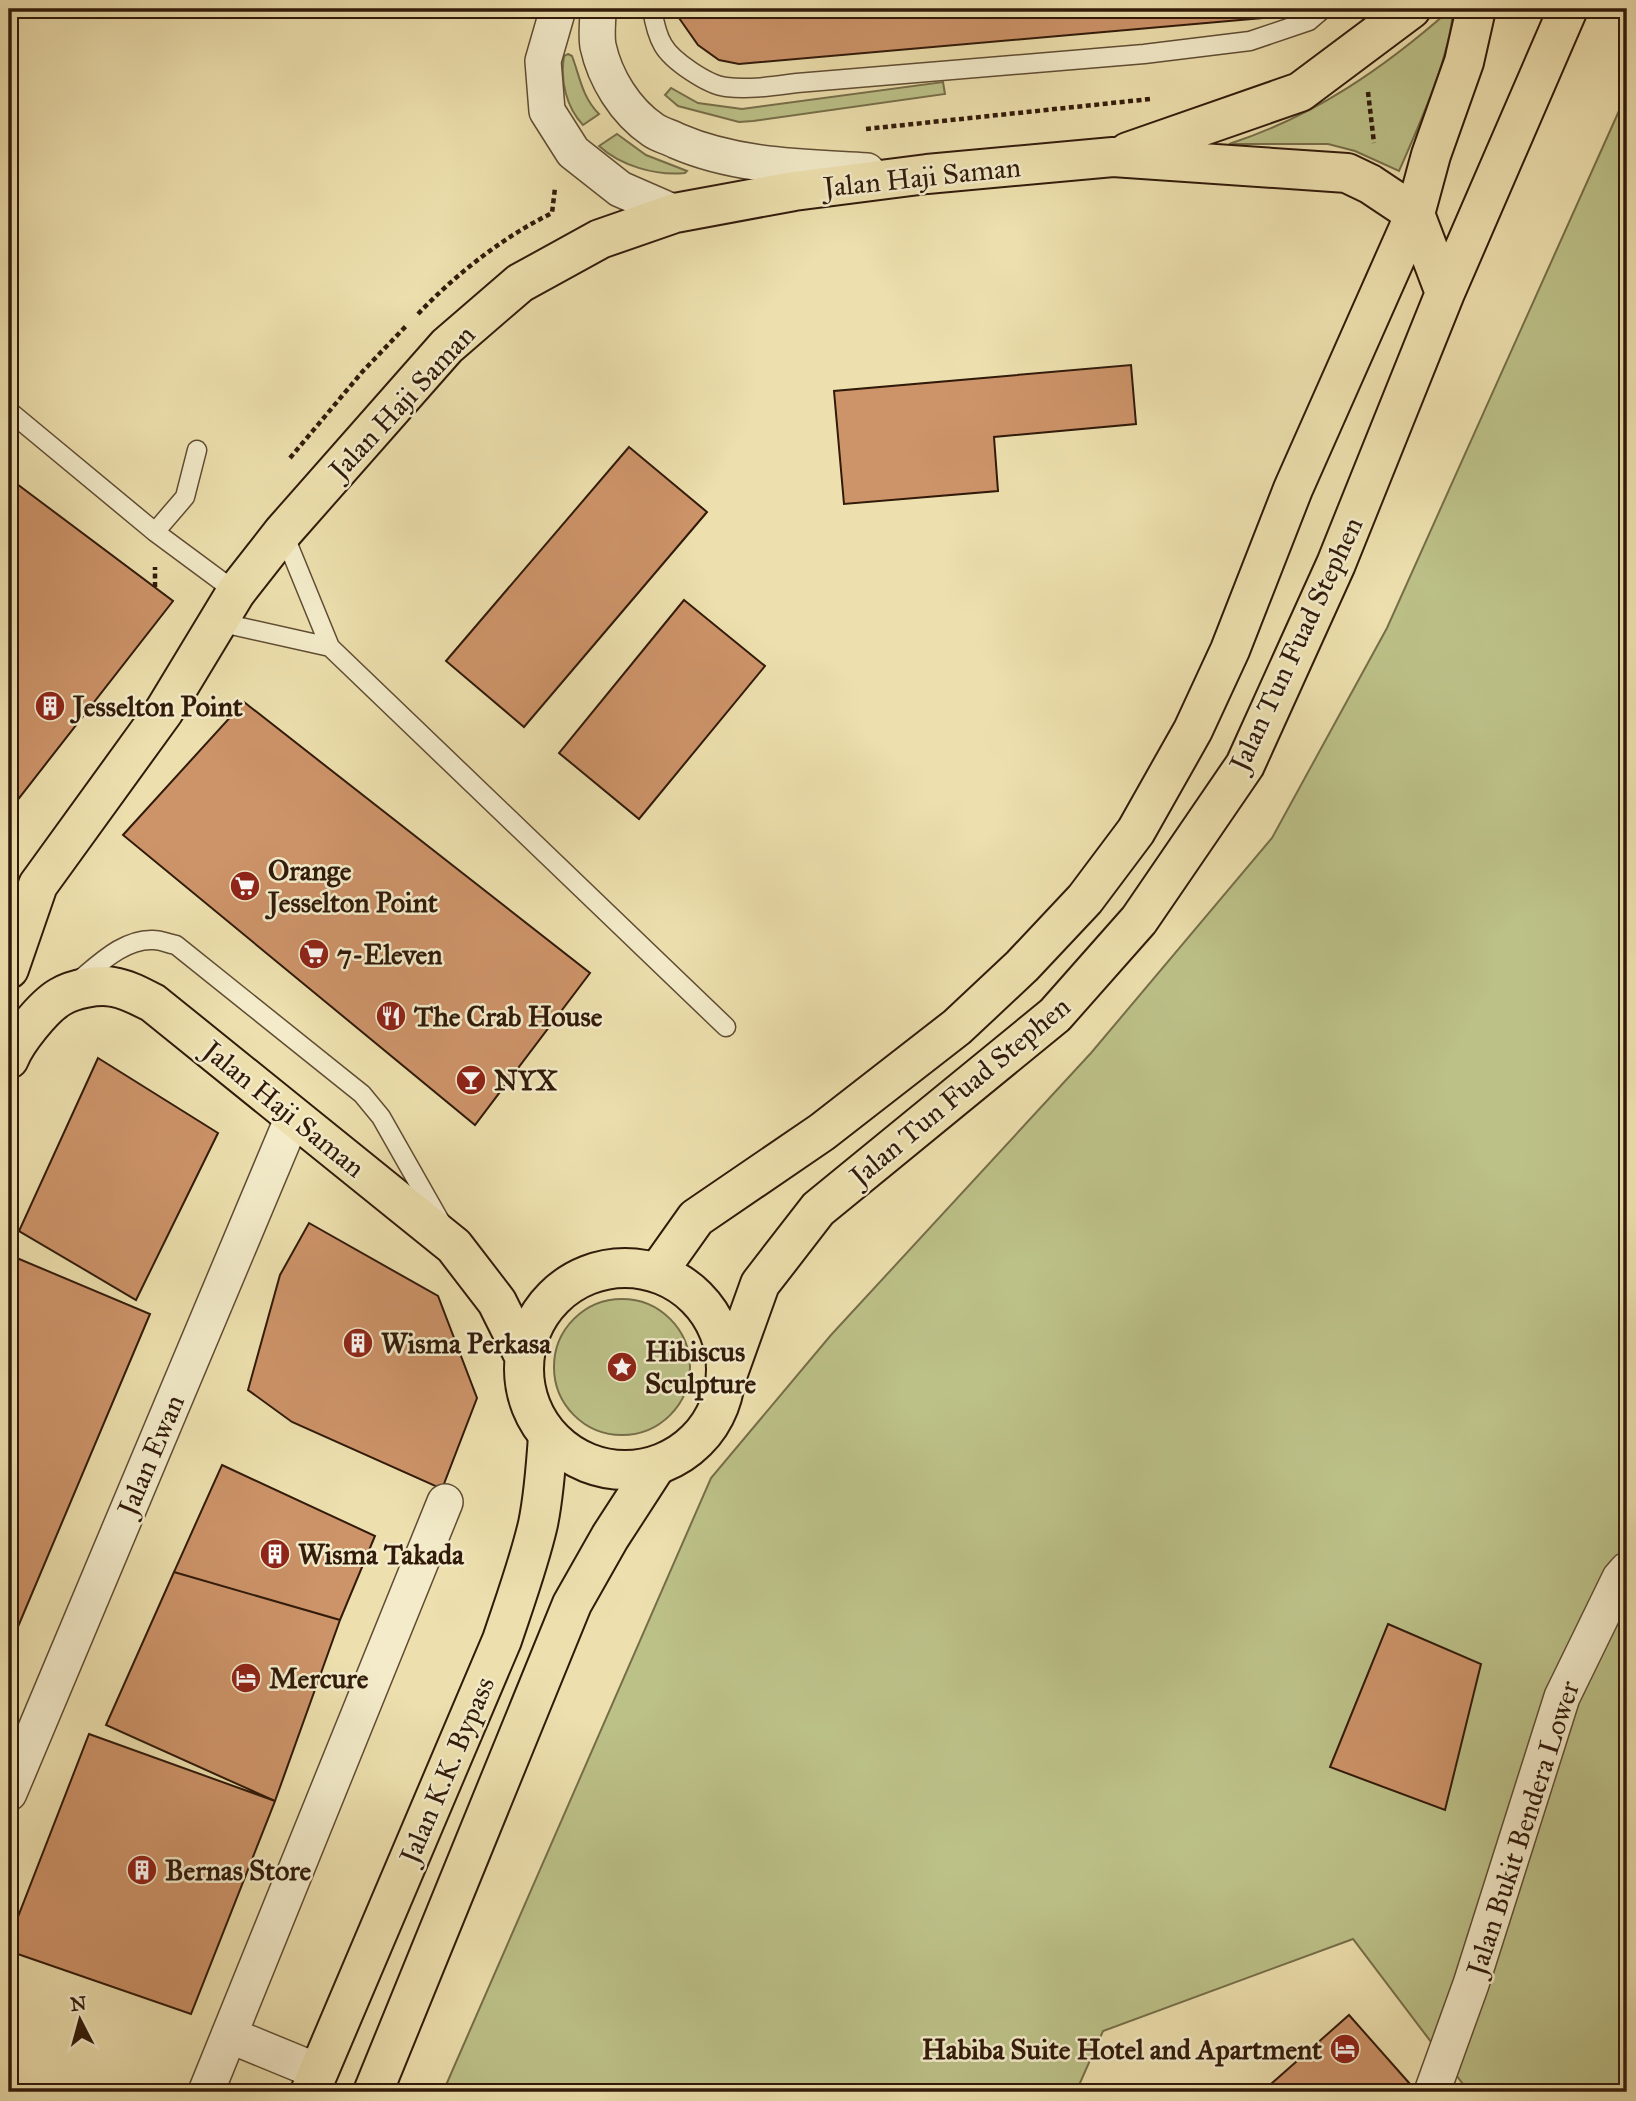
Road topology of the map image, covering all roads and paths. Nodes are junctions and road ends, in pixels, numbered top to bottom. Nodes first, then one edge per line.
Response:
1 (558, 9) edge
2 (598, 9) edge
3 (652, 9) edge
4 (1323, 9) edge
5 (1410, 9) edge
6 (1476, 9) edge
7 (1569, 9) edge
8 (1368, 91) dead end
9 (1375, 150) dead end
10 (1113, 157) junction
11 (927, 174) junction
12 (675, 213) junction
13 (1415, 214) junction
14 (1445, 293) junction
15 (9, 411) edge
16 (197, 450) dead end
17 (155, 532) junction
18 (283, 532) junction
19 (227, 607) junction
20 (330, 648) junction
21 (9, 970) edge
22 (60, 996) junction
23 (726, 1027) dead end
24 (9, 1059) edge
25 (293, 1116) junction
26 (454, 1246) junction
27 (657, 1273) junction
28 (524, 1356) junction
29 (727, 1376) junction
30 (548, 1436) junction
31 (656, 1466) junction
32 (445, 1502) dead end
33 (1627, 1570) edge
34 (9, 1793) edge
35 (229, 2035) junction
36 (315, 2082) edge
37 (206, 2092) edge
38 (373, 2092) edge
39 (1432, 2092) edge

1 - 12 street
2 - 11 street
3 - 4 lane
5 - 10 main road, Jalan Haji Saman
6 - 13 main road, Jalan Tun Fuad Stephen
7 - 14 main road, Jalan Tun Fuad Stephen
8 - 9 path
10 - 11 main road, Jalan Haji Saman
10 - 13 main road, Jalan Haji Saman
11 - 12 main road, Jalan Haji Saman
12 - 18 main road, Jalan Haji Saman
13 - 14 main road
13 - 27 main road, Jalan Tun Fuad Stephen
14 - 29 main road, Jalan Tun Fuad Stephen
15 - 17 lane
16 - 17 lane
17 - 19 lane
18 - 19 main road, Jalan Haji Saman
18 - 20 lane
19 - 20 lane
19 - 21 main road, Jalan Haji Saman
20 - 23 lane
22 - 24 main road
22 - 25 main road, Jalan Haji Saman
22 - 26 lane
25 - 26 main road, Jalan Haji Saman
25 - 34 street, Jalan Ewan
26 - 28 main road, Jalan Haji Saman
27 - 28 main road
27 - 29 main road
28 - 30 main road
29 - 31 main road
30 - 31 main road
30 - 36 main road, Jalan K.K. Bypass
31 - 38 main road, Jalan K.K. Bypass
32 - 35 street
33 - 39 street, Jalan Bukit Bendera Lower
35 - 36 street
35 - 37 street

